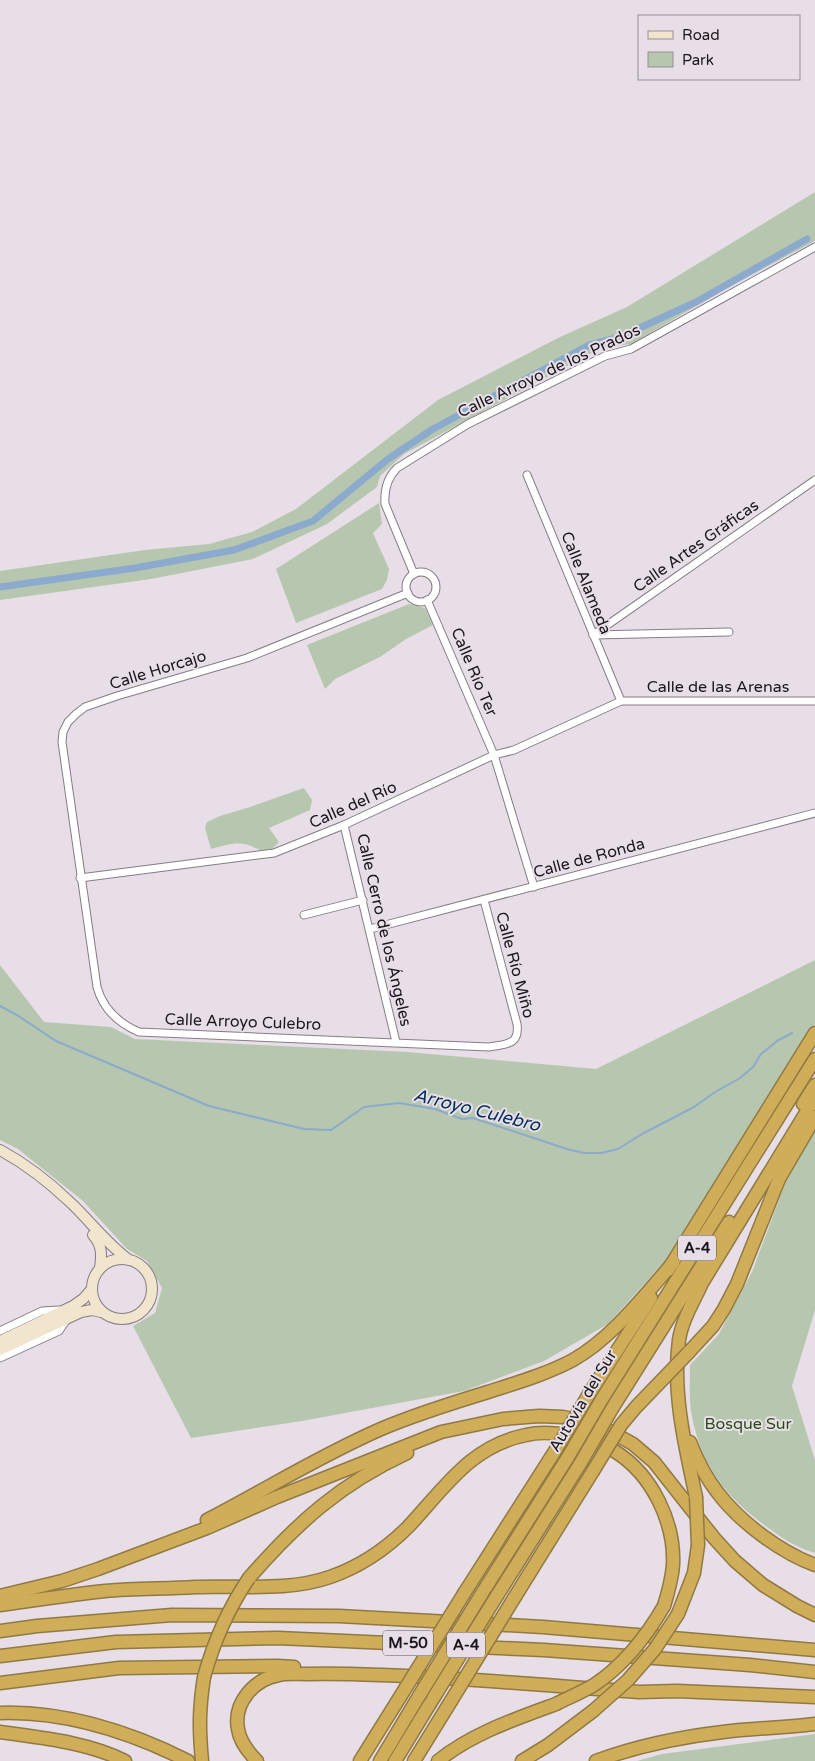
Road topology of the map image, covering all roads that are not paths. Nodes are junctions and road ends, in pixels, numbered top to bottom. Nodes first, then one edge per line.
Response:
1 (815, 247) edge
2 (527, 475) dead end
3 (815, 480) edge
4 (414, 574) junction
5 (408, 593) junction
6 (427, 600) junction
7 (729, 632) dead end
8 (593, 635) junction
9 (621, 701) junction
10 (815, 701) edge
11 (494, 755) junction
12 (815, 813) edge
13 (344, 825) junction
14 (80, 878) junction
15 (534, 888) junction
16 (362, 900) junction
17 (484, 900) junction
18 (304, 915) dead end
19 (370, 930) junction
20 (815, 1032) edge
21 (517, 1036) joint
22 (396, 1042) junction
23 (815, 1060) edge
24 (815, 1086) edge
25 (815, 1098) edge
26 (815, 1117) edge
27 (0, 1150) edge
28 (0, 1158) edge
29 (130, 1260) junction
30 (673, 1263) junction
31 (100, 1268) junction
32 (91, 1290) junction
33 (101, 1312) junction
34 (67, 1314) junction
35 (0, 1331) edge
36 (0, 1341) edge
37 (0, 1350) edge
38 (0, 1358) edge
39 (503, 1419) junction
40 (683, 1424) junction
41 (147, 1551) junction
42 (786, 1551) junction
43 (815, 1560) edge
44 (815, 1565) edge
45 (0, 1596) edge
46 (0, 1605) edge
47 (815, 1613) edge
48 (0, 1631) edge
49 (815, 1650) edge
50 (0, 1656) edge
51 (815, 1672) edge
52 (402, 1676) junction
53 (0, 1683) edge
54 (815, 1697) edge
55 (0, 1713) edge
56 (815, 1724) edge
57 (382, 1726) junction
58 (0, 1732) edge
59 (125, 1761) edge
60 (188, 1761) edge
61 (202, 1761) edge
62 (257, 1761) edge
63 (354, 1761) edge
64 (360, 1761) edge
65 (380, 1761) edge
66 (395, 1761) edge
67 (414, 1761) edge
68 (438, 1761) edge
69 (522, 1761) edge
70 (596, 1761) edge

1 - 4 street, Calle Arroyo de los Prados
2 - 8 street, Calle Alameda
3 - 8 street, Calle Artes Gráficas
4 - 5 street
4 - 6 street
5 - 6 street
5 - 14 street, Calle Horcajo
6 - 11 street, Calle Río Ter
7 - 8 street
8 - 9 street, Calle Alameda
9 - 10 street, Calle de las Arenas
9 - 11 street, Calle del Río
11 - 13 street, Calle del Río
11 - 15 street, Calle Río Ter
12 - 15 street, Calle de Ronda
13 - 14 street, Calle del Río
13 - 16 street, Calle Cerro de los Ángeles
14 - 22 street, Calle Arroyo Culebro
15 - 17 street, Calle de Ronda
16 - 18 street
16 - 19 street, Calle Cerro de los Ángeles
17 - 19 street, Calle de Ronda
17 - 21 street, Calle Río Miño
19 - 22 street, Calle Cerro de los Ángeles
20 - 30 highway
21 - 22 street, Calle Arroyo Culebro
23 - 65 highway, Autovía del Sur / A-4, bridge
24 - 66 highway, Autovía del Sur / A-4, bridge
25 - 40 highway
26 - 67 highway, bridge
27 - 29 street
28 - 31 street
29 - 31 street
29 - 33 street
30 - 41 highway
30 - 57 highway, bridge
31 - 32 street
32 - 33 street
32 - 34 street
33 - 34 street
34 - 35 street
34 - 36 street
34 - 37 street
34 - 38 street
39 - 41 highway
39 - 47 highway
39 - 61 highway, bridge
40 - 42 highway
40 - 69 highway, bridge
41 - 45 highway
42 - 43 highway
42 - 44 highway
46 - 68 highway, bridge
48 - 49 highway, M-50
50 - 51 highway, M-50
52 - 53 highway
52 - 54 highway
52 - 62 highway
55 - 60 highway
56 - 70 highway
57 - 63 highway
57 - 64 highway
58 - 59 highway

